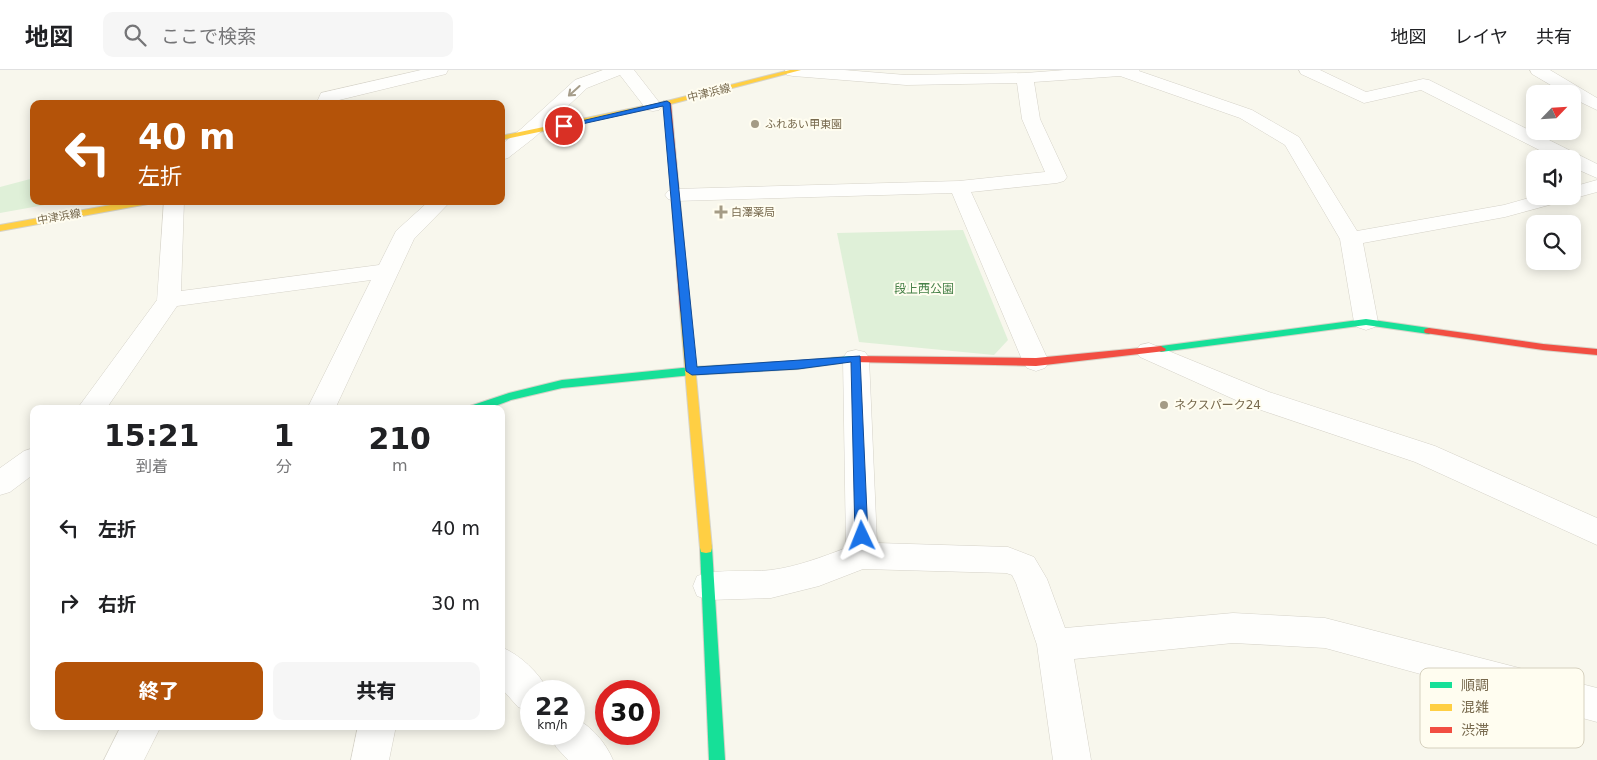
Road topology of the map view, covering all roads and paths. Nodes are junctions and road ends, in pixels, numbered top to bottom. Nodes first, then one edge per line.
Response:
1 (440, 70) edge
2 (618, 70) edge
3 (625, 70) edge
4 (1307, 70) edge
5 (1538, 70) edge
6 (796, 71) edge
7 (1127, 71) edge
8 (1025, 78) junction
9 (326, 100) edge
10 (660, 105) junction
11 (1597, 105) edge
12 (528, 133) junction
13 (505, 137) edge
14 (1554, 150) edge
15 (505, 151) edge
16 (1581, 164) edge
17 (1597, 172) edge
18 (1597, 186) edge
19 (959, 187) junction
20 (1581, 190) edge
21 (675, 195) junction
22 (126, 205) edge
23 (174, 205) edge
24 (437, 205) edge
25 (1528, 205) edge
26 (0, 228) edge
27 (1351, 239) junction
28 (387, 271) junction
29 (169, 300) junction
30 (1366, 322) junction
31 (1149, 351) junction
32 (1597, 352) edge
33 (856, 358) junction
34 (1036, 362) junction
35 (692, 371) junction
36 (94, 405) edge
37 (323, 405) edge
38 (486, 405) edge
39 (1597, 532) edge
40 (862, 556) junction
41 (709, 586) junction
42 (1054, 645) junction
43 (505, 667) edge
44 (1455, 668) edge
45 (520, 683) edge
46 (1584, 703) edge
47 (1597, 706) edge
48 (140, 730) edge
49 (376, 730) edge
50 (580, 745) edge
51 (123, 760) edge
52 (370, 760) edge
53 (594, 760) edge
54 (717, 760) edge
55 (1072, 760) edge

1 - 9 street
2 -> 12 street
3 - 10 street
4 - 14 street
5 - 11 street
6 - 8 street
6 - 10 street, 中津浜線
7 - 8 street
7 - 27 street
8 - 19 street
10 - 12 street, 中津浜線
10 - 21 street
12 - 13 street, 中津浜線
12 - 15 street
16 - 17 street
18 - 20 street
19 - 21 street
19 - 34 street
21 - 35 street
22 - 26 street, 中津浜線
23 - 29 street
24 - 28 street
25 - 27 street
27 - 30 street
28 - 29 street
28 - 37 street
29 - 36 street
30 - 31 street
30 - 32 street
31 - 34 street
31 - 39 street
33 - 34 street
33 - 35 street
33 - 40 street
35 - 38 street
35 - 41 street
40 - 41 street
40 - 42 street
41 - 54 street
42 - 44 street
42 - 55 street
43 - 45 street
46 - 47 street
48 - 51 street
49 - 52 street
50 - 53 street

